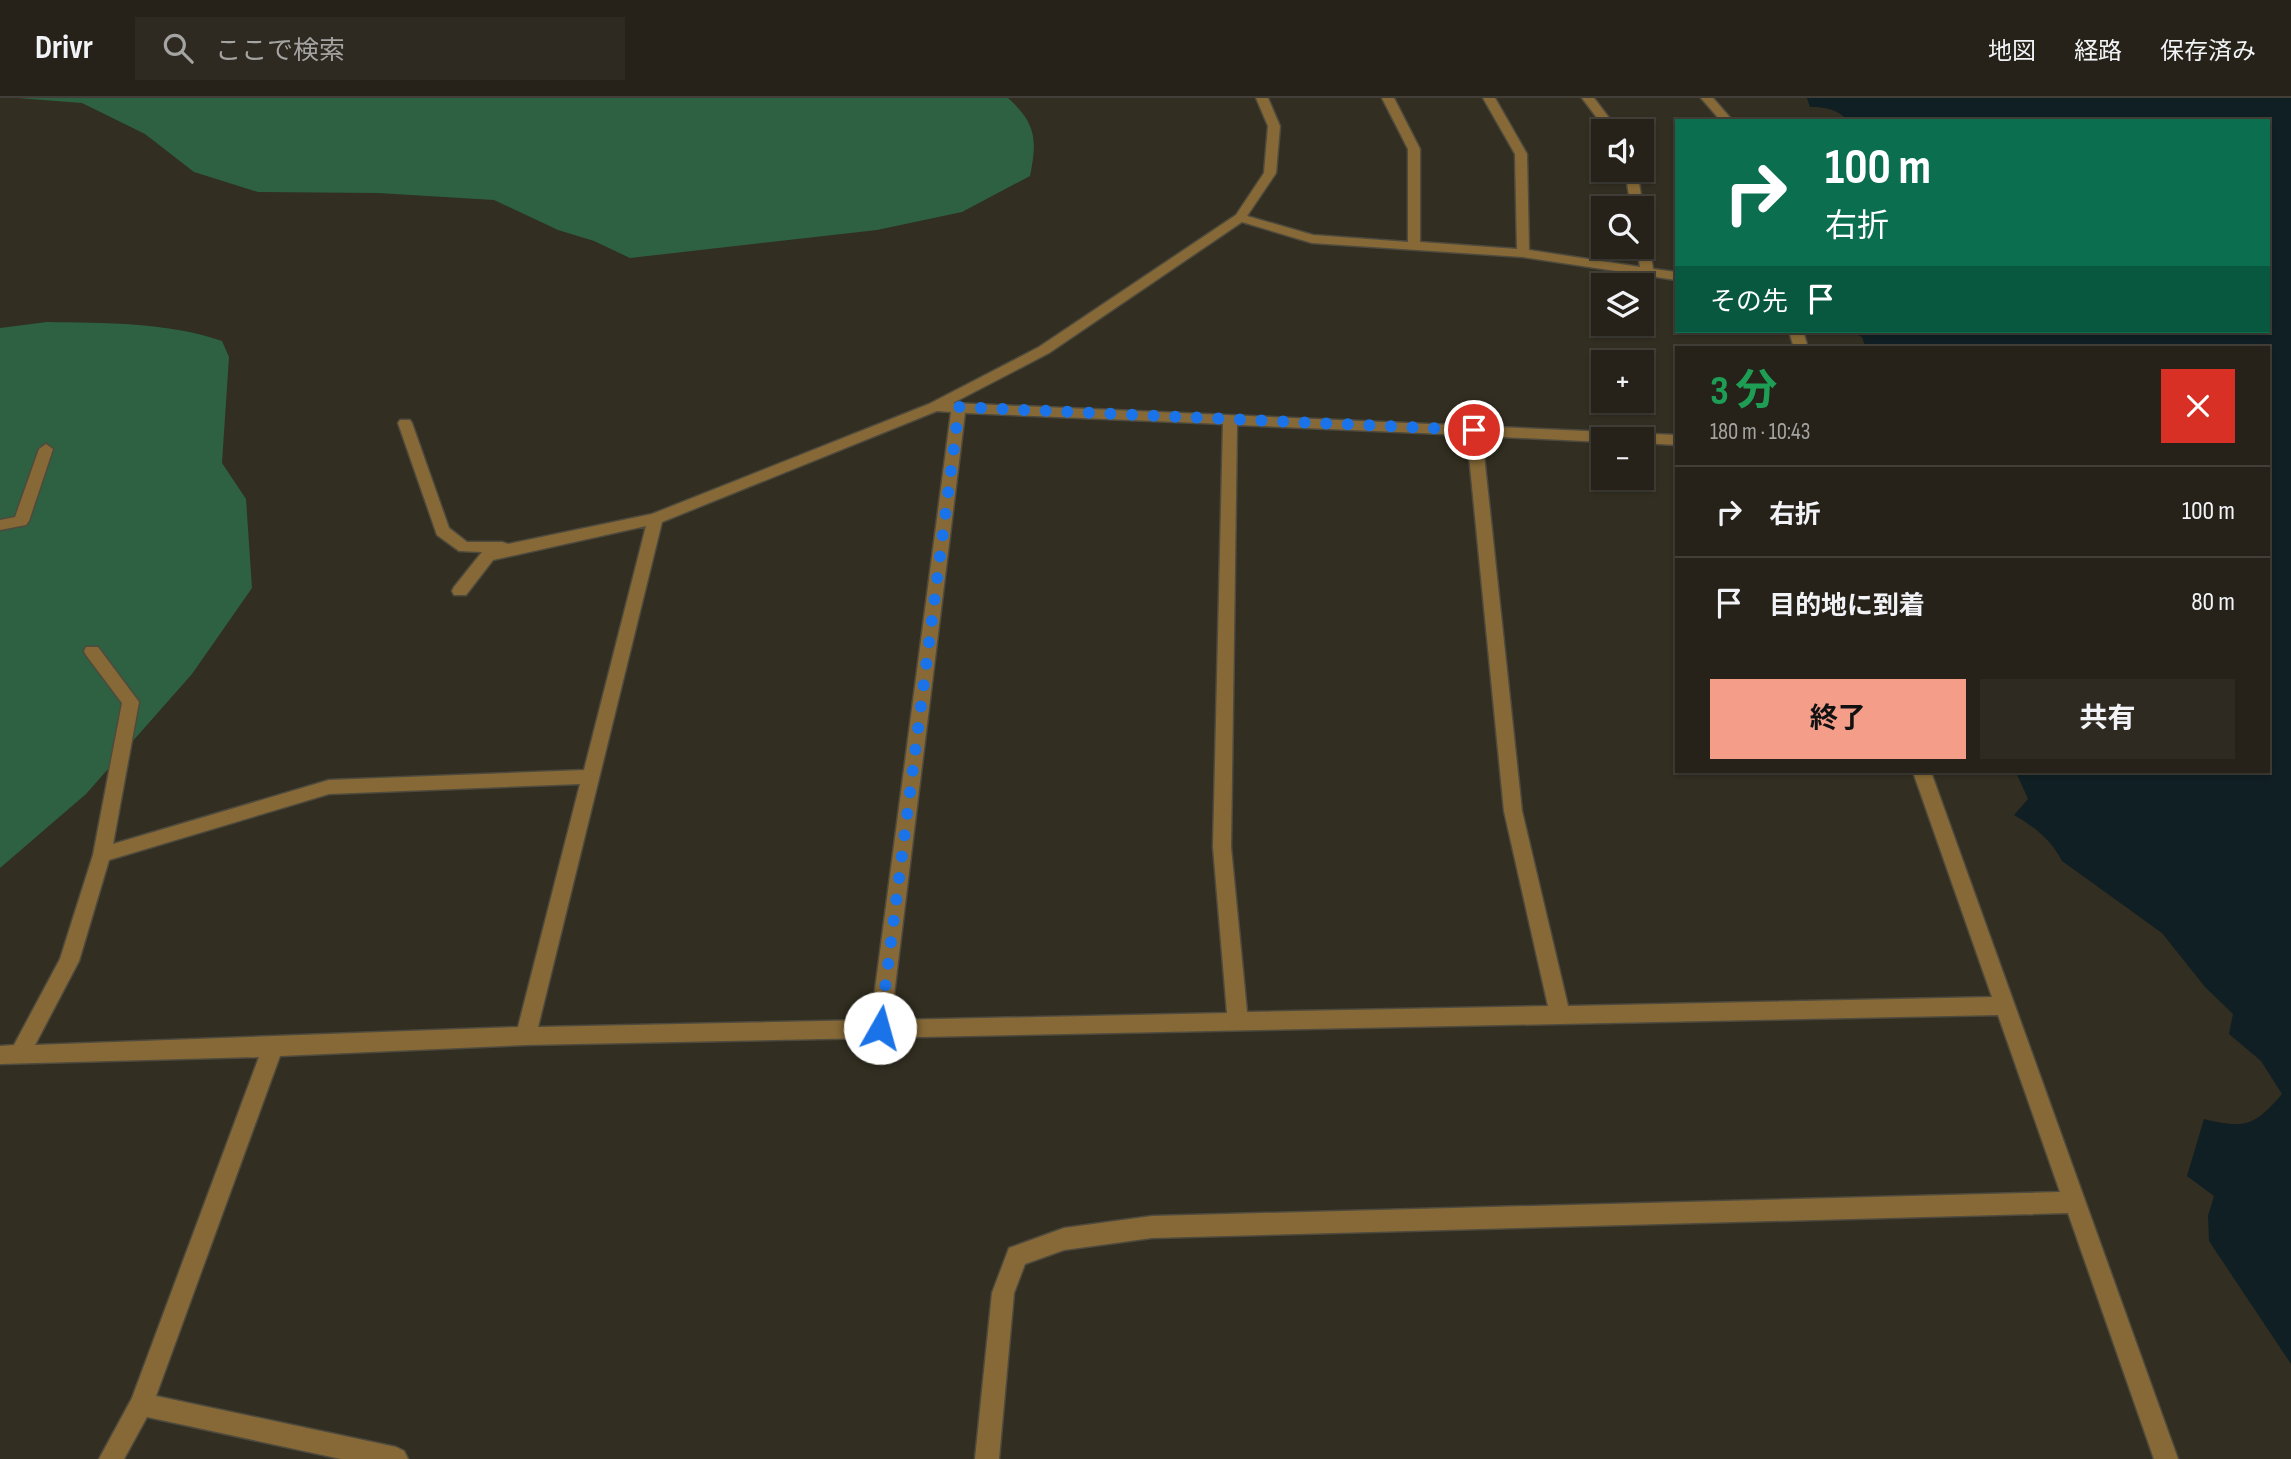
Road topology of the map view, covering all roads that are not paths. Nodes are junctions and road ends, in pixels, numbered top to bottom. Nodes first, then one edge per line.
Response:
1 (1262, 98) edge
2 (1388, 98) edge
3 (1489, 98) edge
4 (1588, 98) edge
5 (1707, 98) edge
6 (1604, 119) edge
7 (1725, 119) edge
8 (1240, 218) junction
9 (1414, 247) junction
10 (1523, 253) junction
11 (1645, 259) edge
12 (1647, 271) junction
13 (1675, 276) edge
14 (934, 407) junction
15 (959, 407) junction
16 (1230, 419) junction
17 (405, 423) dead end
18 (1474, 430) junction
19 (1675, 439) edge
20 (46, 449) dead end
21 (655, 519) junction
22 (0, 525) edge
23 (513, 548) junction
24 (460, 591) dead end
25 (92, 651) dead end
26 (1922, 773) edge
27 (591, 777) junction
28 (102, 855) junction
29 (2003, 1006) junction
30 (1560, 1015) junction
31 (1238, 1022) junction
32 (880, 1028) junction
33 (526, 1036) junction
34 (273, 1047) junction
35 (10, 1054) edge
36 (2074, 1202) junction
37 (141, 1404) junction
38 (111, 1459) edge
39 (396, 1459) edge
40 (988, 1459) edge
41 (2166, 1459) edge

1 - 8 street
2 - 9 street
3 - 10 street
4 - 6 street
5 - 7 street
8 - 9 street
8 - 14 street
9 - 10 street
10 - 12 street
11 - 12 street
12 - 13 street
14 - 15 street
14 - 21 street
15 - 16 street
15 - 32 street
16 - 18 street
16 - 31 street
17 - 23 street
18 - 19 street
18 - 30 street
20 - 22 street
21 - 23 street
21 - 27 street
23 - 24 street
25 - 28 street
26 - 29 street
27 - 28 street
27 - 33 street
28 - 35 street
29 - 30 street
29 - 36 street
30 - 31 street
31 - 32 street
32 - 33 street
33 - 34 street
34 - 35 street
34 - 37 street
36 - 40 street
36 - 41 street
37 - 38 street
37 - 39 street

